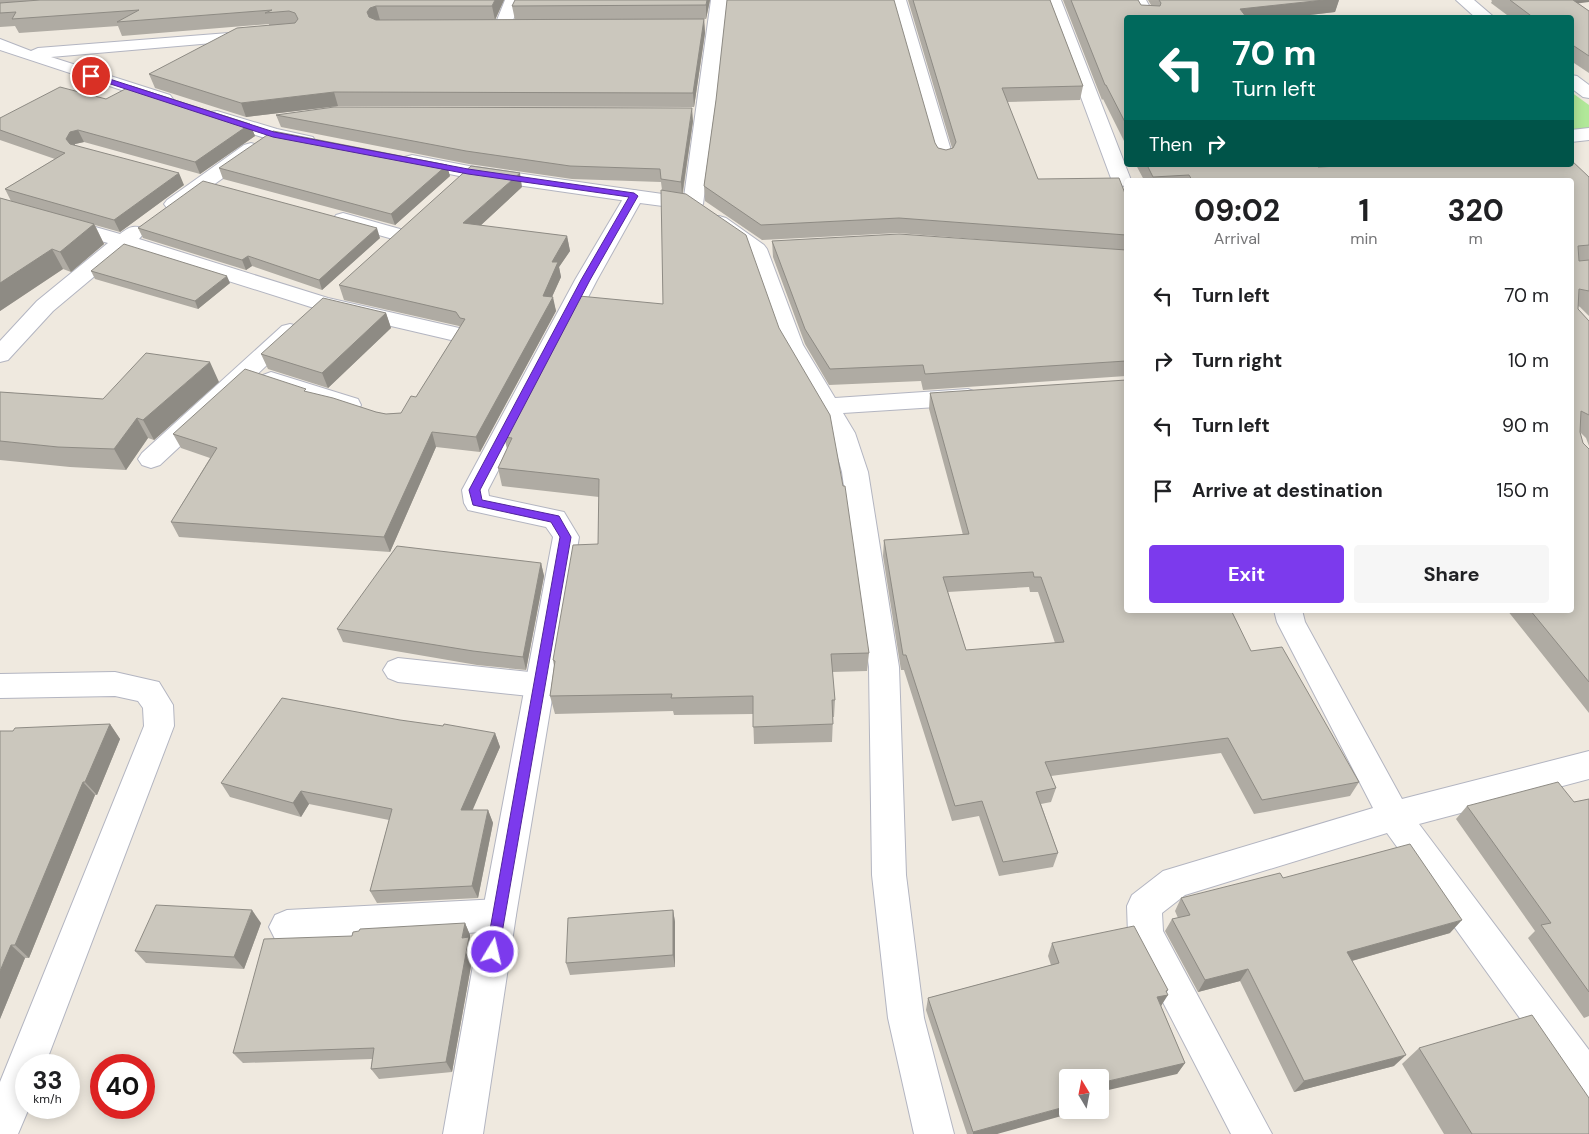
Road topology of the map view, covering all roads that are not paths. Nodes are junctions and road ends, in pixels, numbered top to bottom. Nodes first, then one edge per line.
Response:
1 (514, 0) edge
2 (719, 0) edge
3 (898, 0) edge
4 (1053, 0) edge
5 (1138, 0) edge
6 (1464, 0) edge
7 (1146, 15) edge
8 (1483, 15) edge
9 (484, 25) edge
10 (503, 25) junction
11 (522, 25) edge
12 (697, 26) edge
13 (716, 26) junction
14 (273, 34) edge
15 (0, 44) edge
16 (0, 60) edge
17 (32, 61) junction
18 (91, 76) junction
19 (1574, 82) edge
20 (1589, 93) edge
21 (176, 103) edge
22 (204, 112) edge
23 (686, 114) edge
24 (706, 114) junction
25 (287, 118) edge
26 (242, 124) junction
27 (273, 134) junction
28 (1589, 134) edge
29 (1574, 136) edge
30 (322, 144) edge
31 (390, 157) edge
32 (944, 157) edge
33 (468, 172) junction
34 (193, 180) junction
35 (1122, 182) edge
36 (231, 190) edge
37 (448, 191) edge
38 (634, 196) junction
39 (693, 204) junction
40 (0, 206) edge
41 (325, 215) edge
42 (123, 241) junction
43 (378, 253) edge
44 (343, 284) edge
45 (322, 302) junction
46 (451, 333) dead end
47 (0, 355) edge
48 (246, 372) junction
49 (987, 396) edge
50 (828, 406) junction
51 (373, 413) edge
52 (151, 458) dead end
53 (1289, 613) edge
54 (398, 670) dead end
55 (0, 686) edge
56 (540, 686) junction
57 (1589, 765) edge
58 (1394, 816) junction
59 (499, 915) junction
60 (287, 927) dead end
61 (1589, 1081) edge
62 (0, 1131) edge
63 (463, 1134) edge
64 (934, 1134) edge
65 (1252, 1134) edge

1 - 10 street
2 - 13 street
3 - 32 street
4 - 35 street
5 - 7 street
6 - 8 street
9 - 10 street
10 - 11 street
12 - 13 street
13 - 24 street
14 - 17 street
15 - 17 street
16 - 17 street
17 - 18 street
17 - 18 street
18 - 21 street
19 - 20 street
22 - 26 street
23 - 24 street
24 - 39 street
25 - 26 street
26 - 27 street
27 - 30 street
27 - 34 street
28 - 29 street
31 - 33 street
33 - 37 street
33 - 38 street
34 - 36 street
34 - 42 street
38 - 39 street
38 - 56 street
39 - 50 street
40 - 42 street
41 - 43 street
42 - 45 street
42 - 47 street
44 - 45 street
45 - 46 street
45 - 48 street
48 - 51 street
48 - 52 street
49 - 50 street
50 - 64 street
53 - 58 street
54 - 56 street
55 - 62 street
56 - 59 street
57 - 58 street
58 - 61 street
58 - 65 street
59 - 60 street
59 - 63 street

